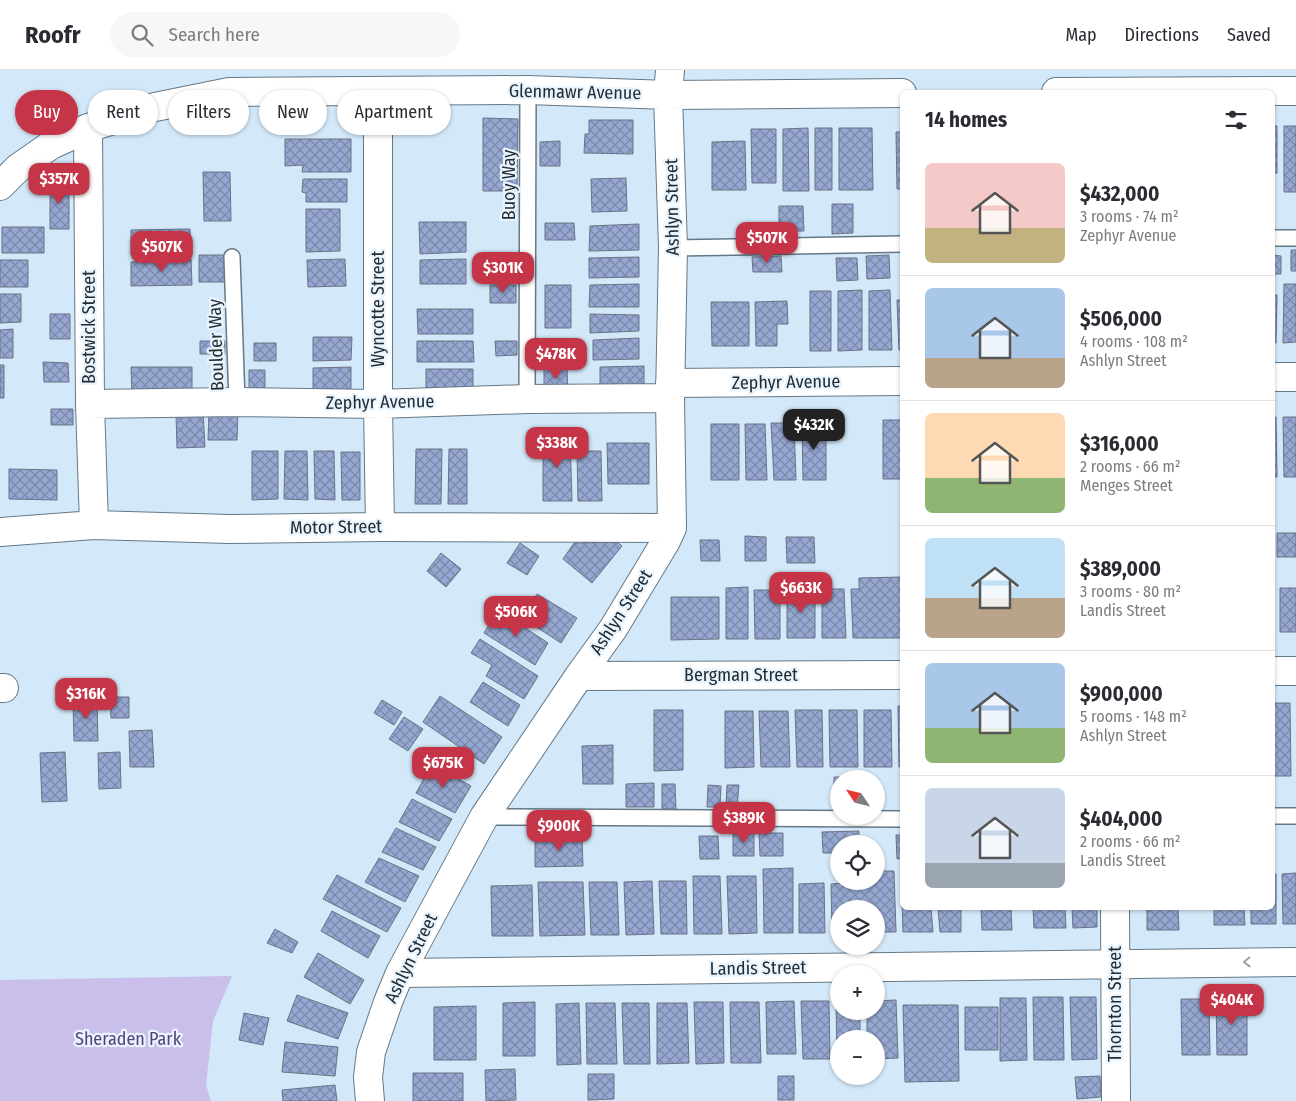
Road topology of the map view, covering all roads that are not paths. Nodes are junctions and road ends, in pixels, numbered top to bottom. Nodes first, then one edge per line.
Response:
1 (669, 82) edge
2 (528, 90) junction
3 (451, 91) edge
4 (1275, 91) edge
5 (1296, 91) edge
6 (337, 92) edge
7 (900, 93) edge
8 (158, 106) edge
9 (88, 128) edge
10 (88, 135) edge
11 (378, 135) edge
12 (0, 186) edge
13 (1275, 238) edge
14 (1296, 238) edge
15 (900, 244) edge
16 (673, 248) junction
17 (232, 257) dead end
18 (1275, 377) edge
19 (1296, 377) edge
20 (900, 380) edge
21 (670, 390) junction
22 (527, 399) junction
23 (237, 402) junction
24 (90, 404) junction
25 (378, 404) junction
26 (94, 525) junction
27 (380, 527) junction
28 (672, 528) junction
29 (0, 532) edge
30 (1275, 671) edge
31 (1296, 671) edge
32 (900, 675) edge
33 (579, 676) junction
34 (1275, 816) edge
35 (1296, 816) edge
36 (484, 817) junction
37 (900, 819) edge
38 (1115, 910) edge
39 (1296, 962) edge
40 (1115, 964) junction
41 (400, 973) junction
42 (370, 1101) edge
43 (1116, 1101) edge

1 - 2 street, Glenmawr Avenue
1 - 7 street, Glenmawr Avenue
1 - 16 street, Ashlyn Street
2 - 3 street, Glenmawr Avenue
2 - 22 lane, Buoy Way
4 - 5 street
6 - 8 street, Glenmawr Avenue
9 - 12 street, Glenmawr Avenue
10 - 24 street, Bostwick Street
11 - 25 street, Wyncotte Street
13 - 14 lane
15 - 16 lane
16 - 21 street, Ashlyn Street
17 - 23 lane, Boulder Way
18 - 19 street
20 - 21 street, Zephyr Avenue
21 - 22 street, Zephyr Avenue
21 - 28 street, Ashlyn Street
22 - 25 street, Zephyr Avenue
23 - 24 street, Zephyr Avenue
23 - 25 street, Zephyr Avenue
24 - 26 street, Bostwick Street
25 - 27 street, Wyncotte Street
26 - 27 street, Motor Street
26 - 29 street, Motor Street
27 - 28 street, Motor Street
28 - 33 street, Ashlyn Street
30 - 31 street
32 - 33 street, Bergman Street
33 - 36 street, Ashlyn Street
34 - 35 lane
36 - 37 lane
36 - 41 street, Ashlyn Street
38 - 40 street, Thornton Street
39 -> 40 street, Landis Street
40 - 41 street, Landis Street
40 - 43 street, Thornton Street
41 - 42 street, Ashlyn Street

